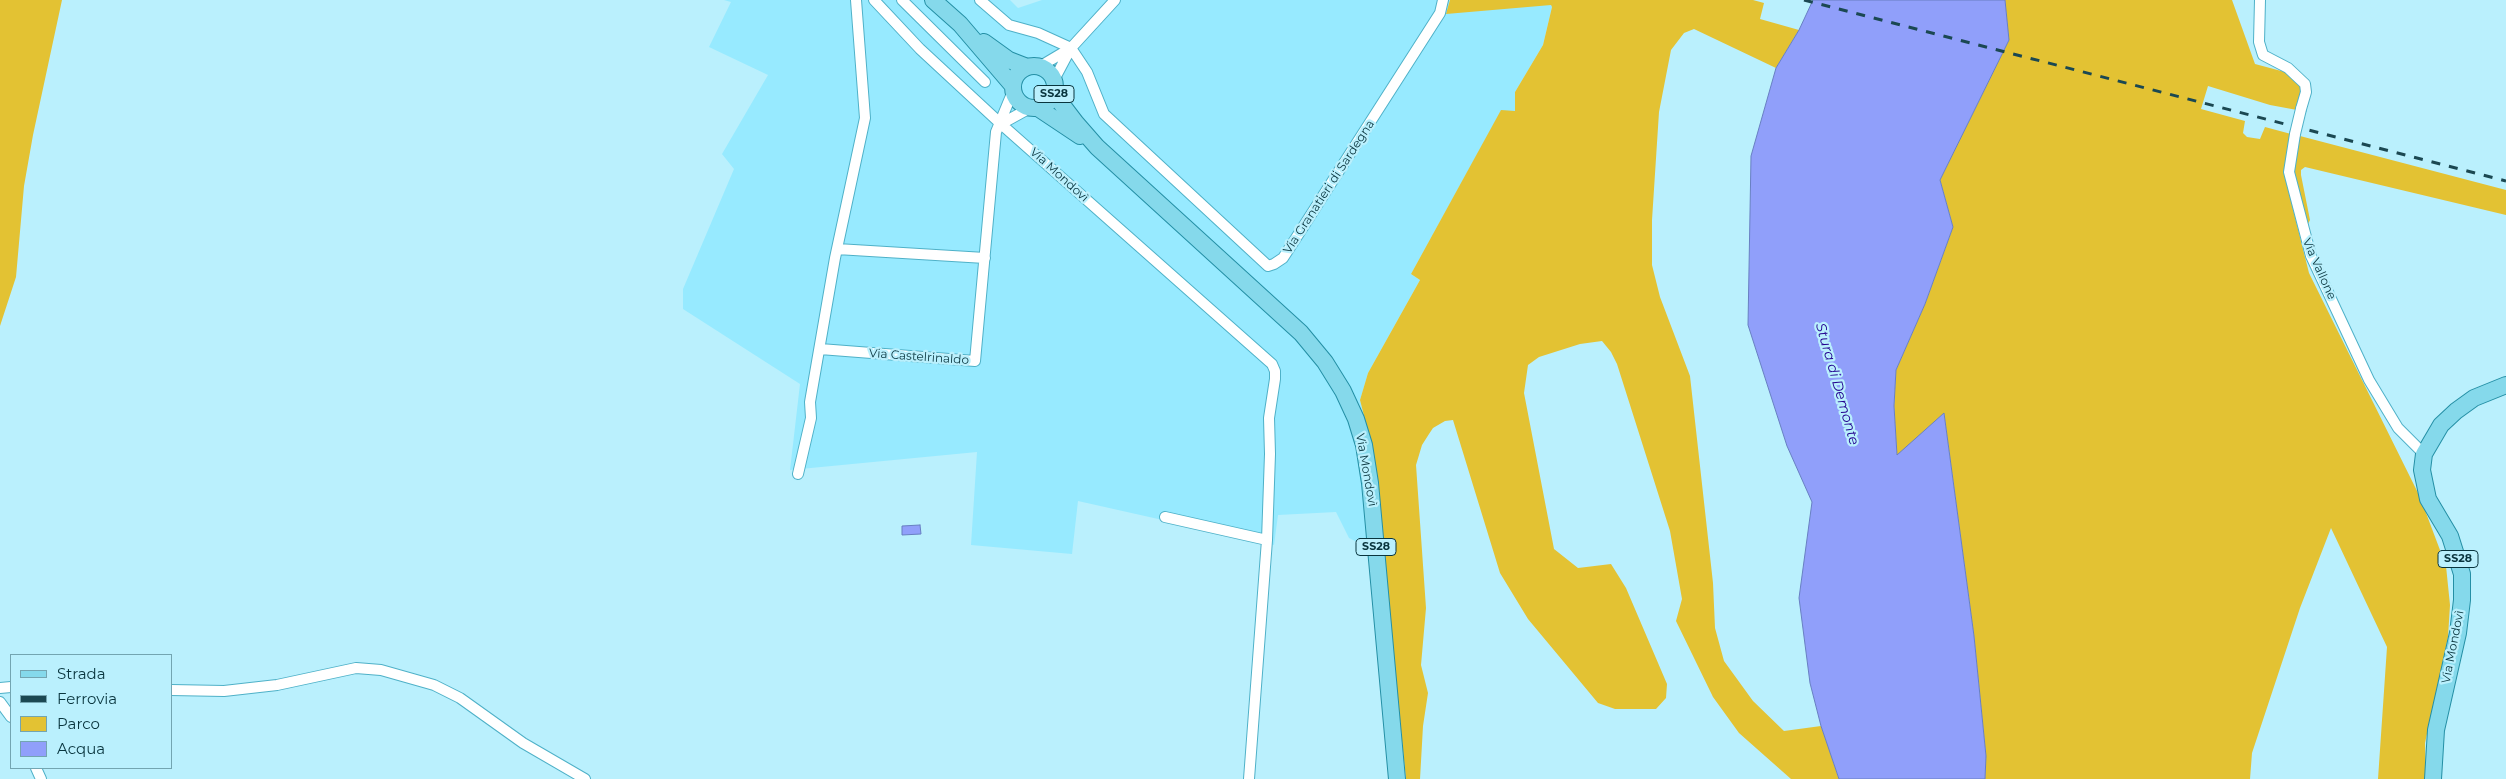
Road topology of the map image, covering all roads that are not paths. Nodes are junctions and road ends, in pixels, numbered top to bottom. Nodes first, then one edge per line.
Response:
1 (856, 0) edge
2 (874, 0) edge
3 (902, 0) edge
4 (934, 0) edge
5 (980, 0) edge
6 (1115, 0) edge
7 (1443, 0) edge
8 (2260, 0) edge
9 (960, 24) junction
10 (1071, 48) junction
11 (1033, 67) junction
12 (985, 82) dead end
13 (1055, 85) junction
14 (1013, 89) junction
15 (1034, 108) junction
16 (1001, 124) junction
17 (1097, 148) junction
18 (837, 249) junction
19 (985, 258) junction
20 (820, 349) junction
21 (2506, 385) edge
22 (2424, 454) junction
23 (798, 474) dead end
24 (1165, 517) dead end
25 (1267, 540) junction
26 (172, 690) edge
27 (0, 702) edge
28 (10, 716) edge
29 (585, 779) edge
30 (1250, 779) edge
31 (1397, 779) edge
32 (2433, 779) edge

1 - 18 street
2 - 16 street, Via Mondovì
3 - 12 street
4 - 9 main road, SS28
5 - 10 street
6 - 10 street
7 - 10 street, Via Granatieri di Sardegna
8 - 22 street, Via Vallone, bridge
9 - 11 main road, SS28
9 - 14 main road, SS28
10 - 11 street
10 - 13 street
11 - 13 main road, SS28
11 - 14 main road
13 - 15 main road, SS28
13 - 17 main road, Via Mondovì / SS28
14 - 15 main road, SS28
14 - 16 street, Via Castelrinaldo
15 - 16 street
15 - 17 main road, Via Mondovì / SS28
16 - 19 street, Via Castelrinaldo
16 - 25 street, Via Mondovì
17 - 31 main road, Via Mondovì / SS28
18 - 19 street
18 - 20 street
19 - 20 street, Via Castelrinaldo
20 - 23 street
21 - 22 main road, Via Mondovì / SS28
22 - 32 main road, Via Mondovì / SS28
24 - 25 street
25 - 30 street
26 - 29 street
27 - 28 street

